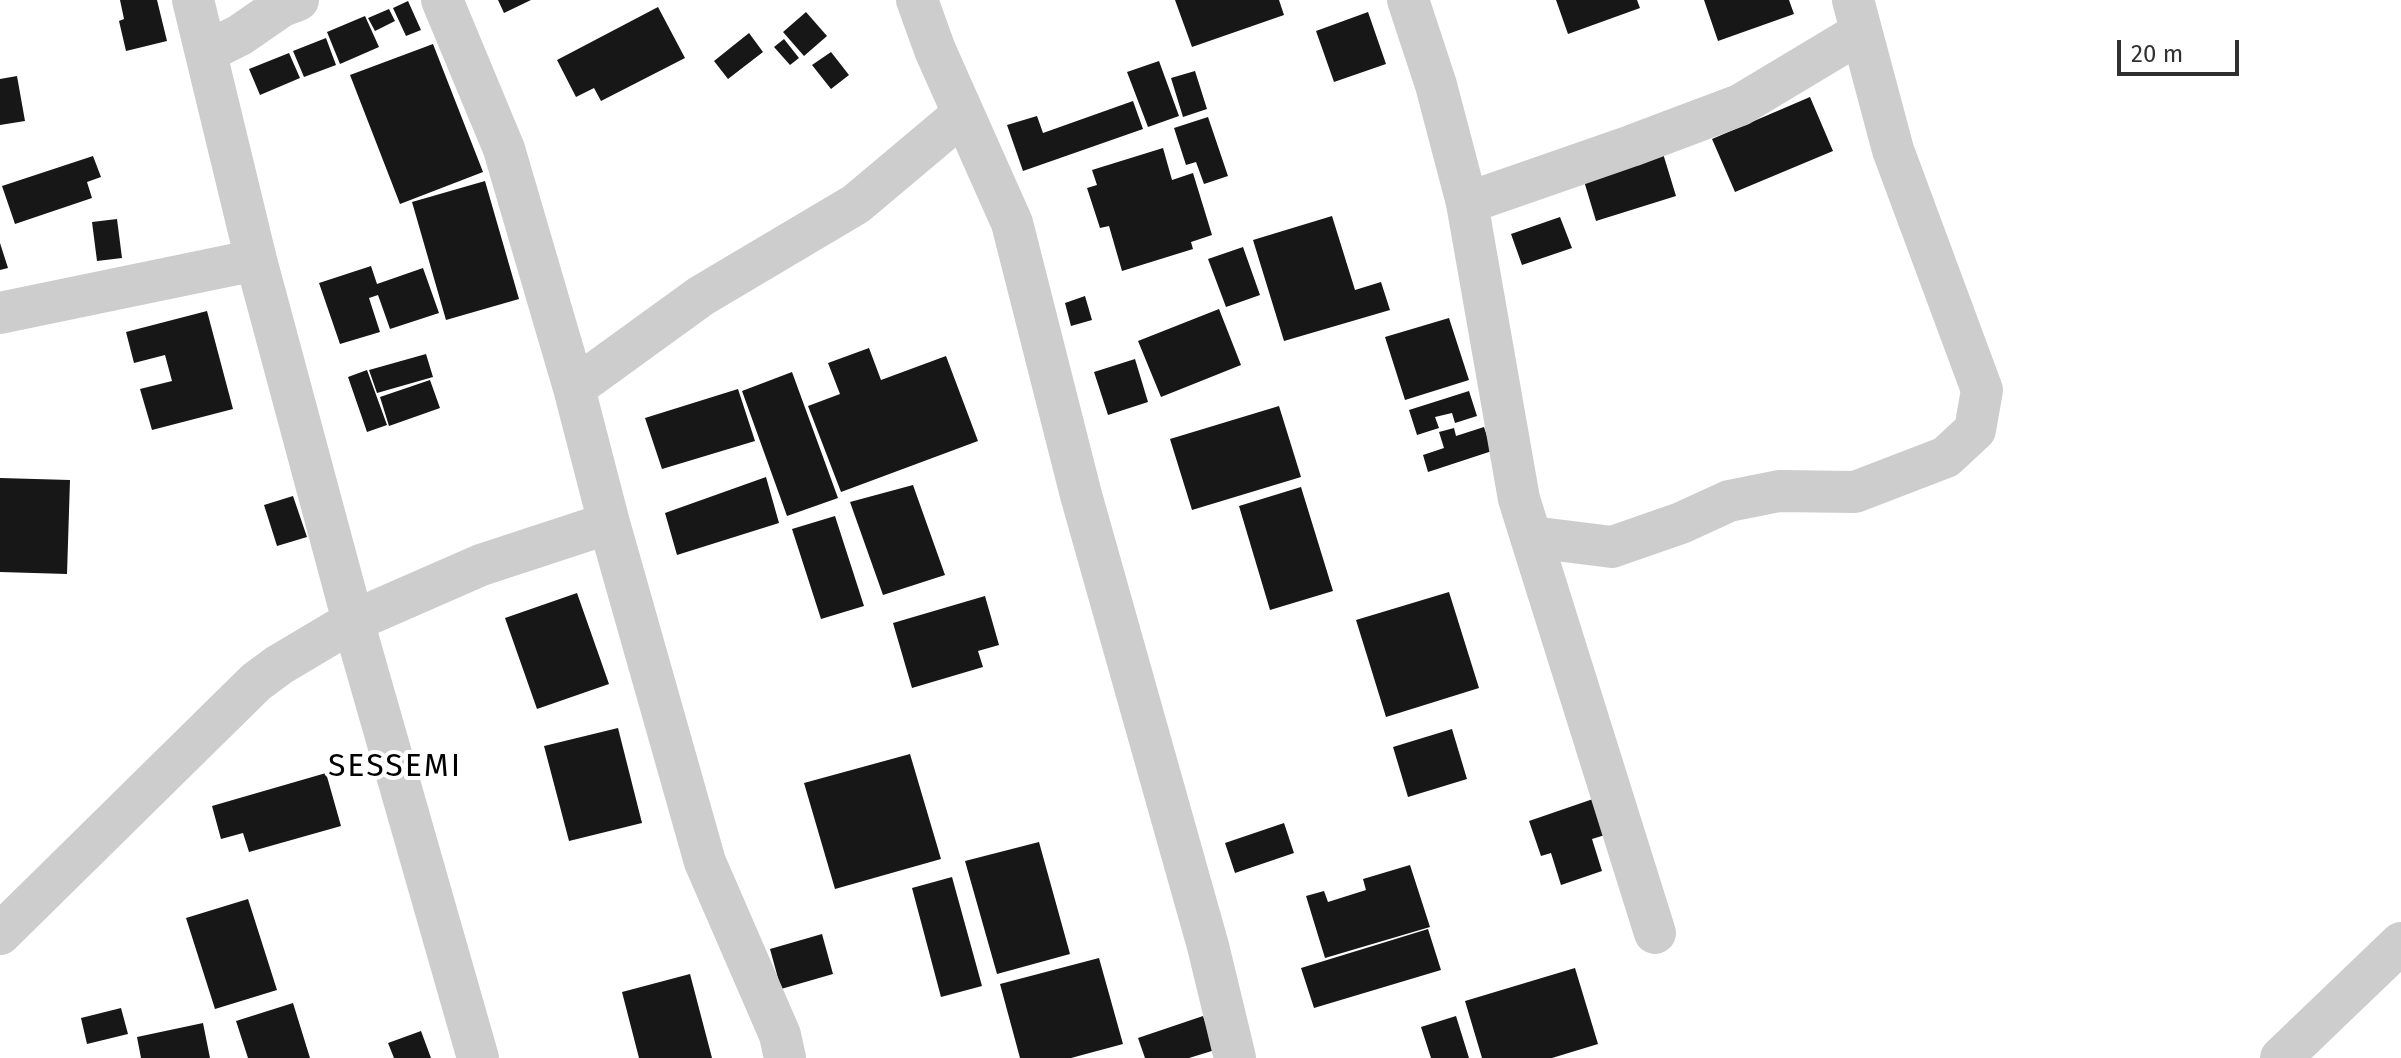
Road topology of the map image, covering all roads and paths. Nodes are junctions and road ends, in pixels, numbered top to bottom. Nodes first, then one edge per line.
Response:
1 (193, 0) edge
2 (298, 0) edge
3 (442, 0) edge
4 (917, 0) edge
5 (1408, 0) edge
6 (1857, 16) edge
7 (206, 52) junction
8 (963, 114) junction
9 (1467, 203) junction
10 (256, 260) junction
11 (0, 313) edge
12 (574, 388) junction
13 (609, 523) junction
14 (1532, 537) junction
15 (353, 621) junction
16 (1655, 933) dead end
17 (0, 934) edge
18 (2401, 943) edge
19 (478, 1058) edge
20 (785, 1058) edge
21 (1235, 1058) edge
22 (2281, 1058) edge

1 - 7 street
2 - 7 street
3 - 12 street
4 - 8 street
5 - 9 street
6 - 9 street
6 - 14 street
7 - 10 street
8 - 12 street
8 - 21 street
9 - 14 street
10 - 11 street
10 - 15 street
12 - 13 street
13 - 15 street
13 - 20 street
14 - 16 street
15 - 17 street
15 - 19 street
18 - 22 street

